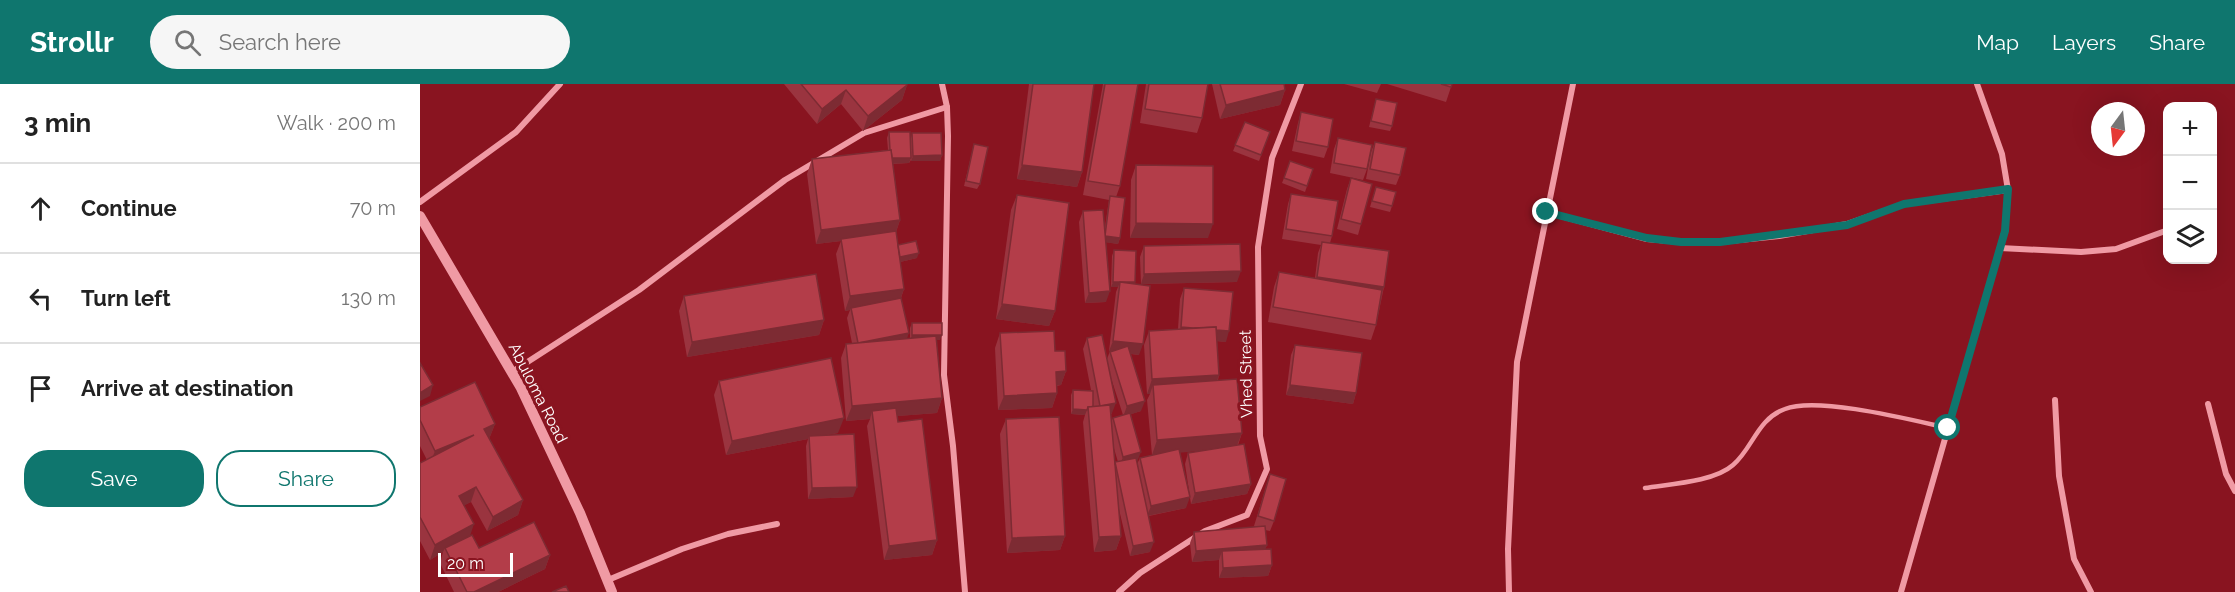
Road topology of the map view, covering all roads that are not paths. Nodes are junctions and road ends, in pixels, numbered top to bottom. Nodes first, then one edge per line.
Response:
1 (560, 84) edge
2 (942, 84) edge
3 (1301, 84) edge
4 (1573, 84) edge
5 (1977, 84) edge
6 (947, 107) junction
7 (2008, 189) junction
8 (420, 202) edge
9 (1546, 212) junction
10 (420, 216) edge
11 (2163, 232) edge
12 (2000, 248) junction
13 (512, 372) junction
14 (2055, 400) dead end
15 (2208, 404) dead end
16 (1948, 428) junction
17 (1645, 488) dead end
18 (2235, 491) edge
19 (777, 524) dead end
20 (608, 580) junction
21 (612, 592) edge
22 (965, 592) edge
23 (1119, 592) edge
24 (1509, 592) edge
25 (1901, 592) edge
26 (2091, 592) edge

1 - 8 street
2 - 6 street
3 - 23 street, Vhed Street
4 - 9 street
5 - 7 street
6 - 13 street
6 - 22 street
7 - 9 street
7 - 12 street
9 - 24 street
10 - 13 street, Abuloma Road
11 - 12 street
12 - 16 street
13 - 20 street, Abuloma Road
14 - 26 street
15 - 18 street
16 - 17 lane
16 - 25 street
19 - 20 street
20 - 21 street, Abuloma Road

